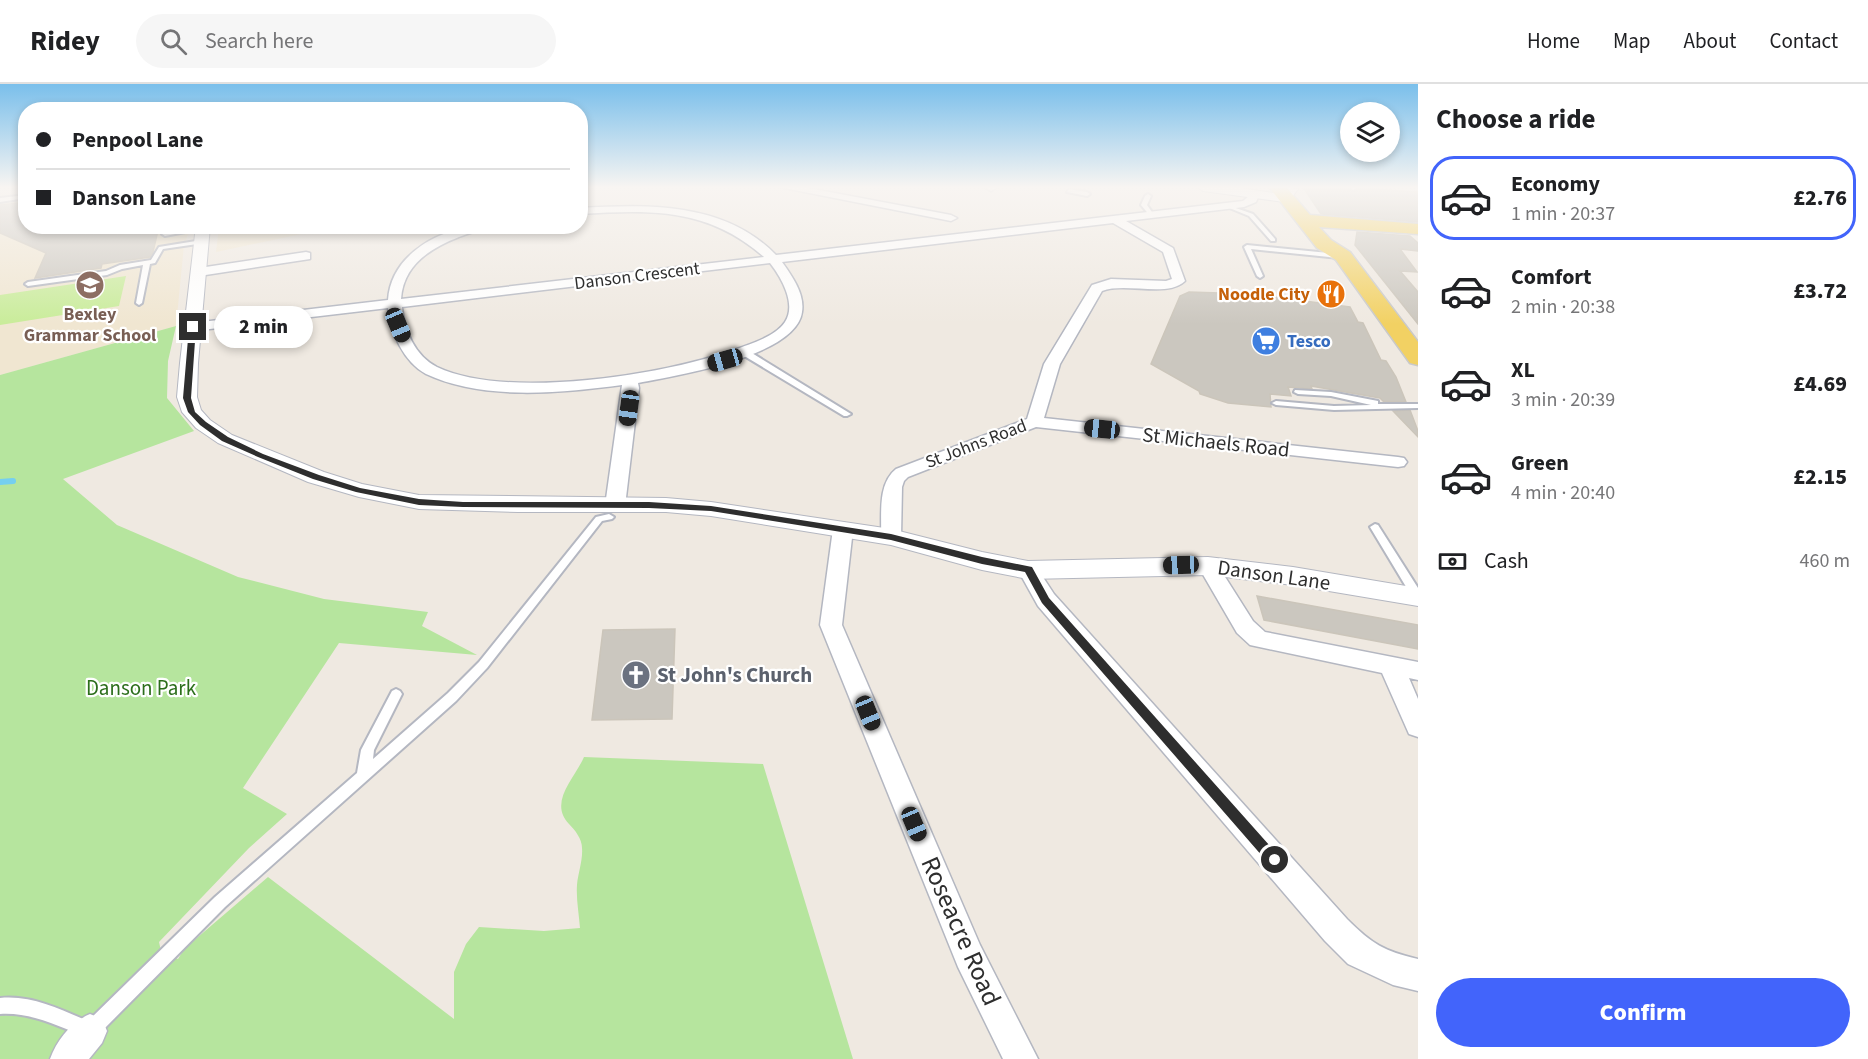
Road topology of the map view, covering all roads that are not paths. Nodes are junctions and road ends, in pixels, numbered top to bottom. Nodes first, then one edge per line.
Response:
1 (741, 232) edge
2 (1012, 232) edge
3 (1140, 232) edge
4 (1266, 232) edge
5 (1318, 232) edge
6 (198, 234) edge
7 (203, 234) edge
8 (456, 234) edge
9 (1273, 240) dead end
10 (306, 256) dead end
11 (1343, 256) junction
12 (774, 261) junction
13 (147, 263) junction
14 (199, 272) junction
15 (1260, 276) dead end
16 (28, 284) dead end
17 (139, 303) dead end
18 (394, 304) junction
19 (193, 327) junction
20 (744, 352) junction
21 (1418, 358) edge
22 (629, 380) junction
23 (1298, 392) dead end
24 (1276, 403) dead end
25 (1384, 405) junction
26 (1418, 406) edge
27 (847, 414) dead end
28 (1034, 422) junction
29 (1398, 462) dead end
30 (608, 514) junction
31 (1375, 527) dead end
32 (843, 529) junction
33 (891, 537) junction
34 (1208, 566) junction
35 (1028, 570) junction
36 (1418, 597) edge
37 (1391, 666) junction
38 (1418, 671) edge
39 (396, 694) dead end
40 (1418, 726) edge
41 (363, 774) junction
42 (1418, 975) edge
43 (0, 1006) edge
44 (90, 1031) junction
45 (67, 1059) edge
46 (1021, 1059) edge

1 - 12 street
2 - 12 street, Danson Crescent
3 - 28 street, St Johns Road
4 - 9 lane
5 - 11 main road
6 - 13 lane
7 - 14 street, Danson Lane
8 - 18 street
10 - 14 street
11 - 15 lane
11 - 21 main road
12 - 18 street, Danson Crescent
12 - 20 street
13 - 16 lane
13 - 17 lane
14 - 19 street, Danson Lane
18 - 19 street, Danson Crescent
18 - 22 street
19 - 30 street, Danson Lane
20 - 22 street
20 - 27 lane
22 - 30 street
23 - 25 lane
24 - 25 lane
25 - 26 lane
28 - 29 street, St Michaels Road
28 - 33 street, St Johns Road
30 - 32 street, Danson Lane
30 - 41 lane
31 - 36 lane
32 - 33 street, Danson Lane
32 - 46 street, Roseacre Road
33 - 35 street, Danson Lane
34 - 35 street, Danson Lane
34 - 36 street, Danson Lane
34 - 37 street
35 - 42 street
37 - 38 street
37 - 40 street
39 - 41 lane
41 - 44 lane
43 - 44 lane
44 - 45 street

